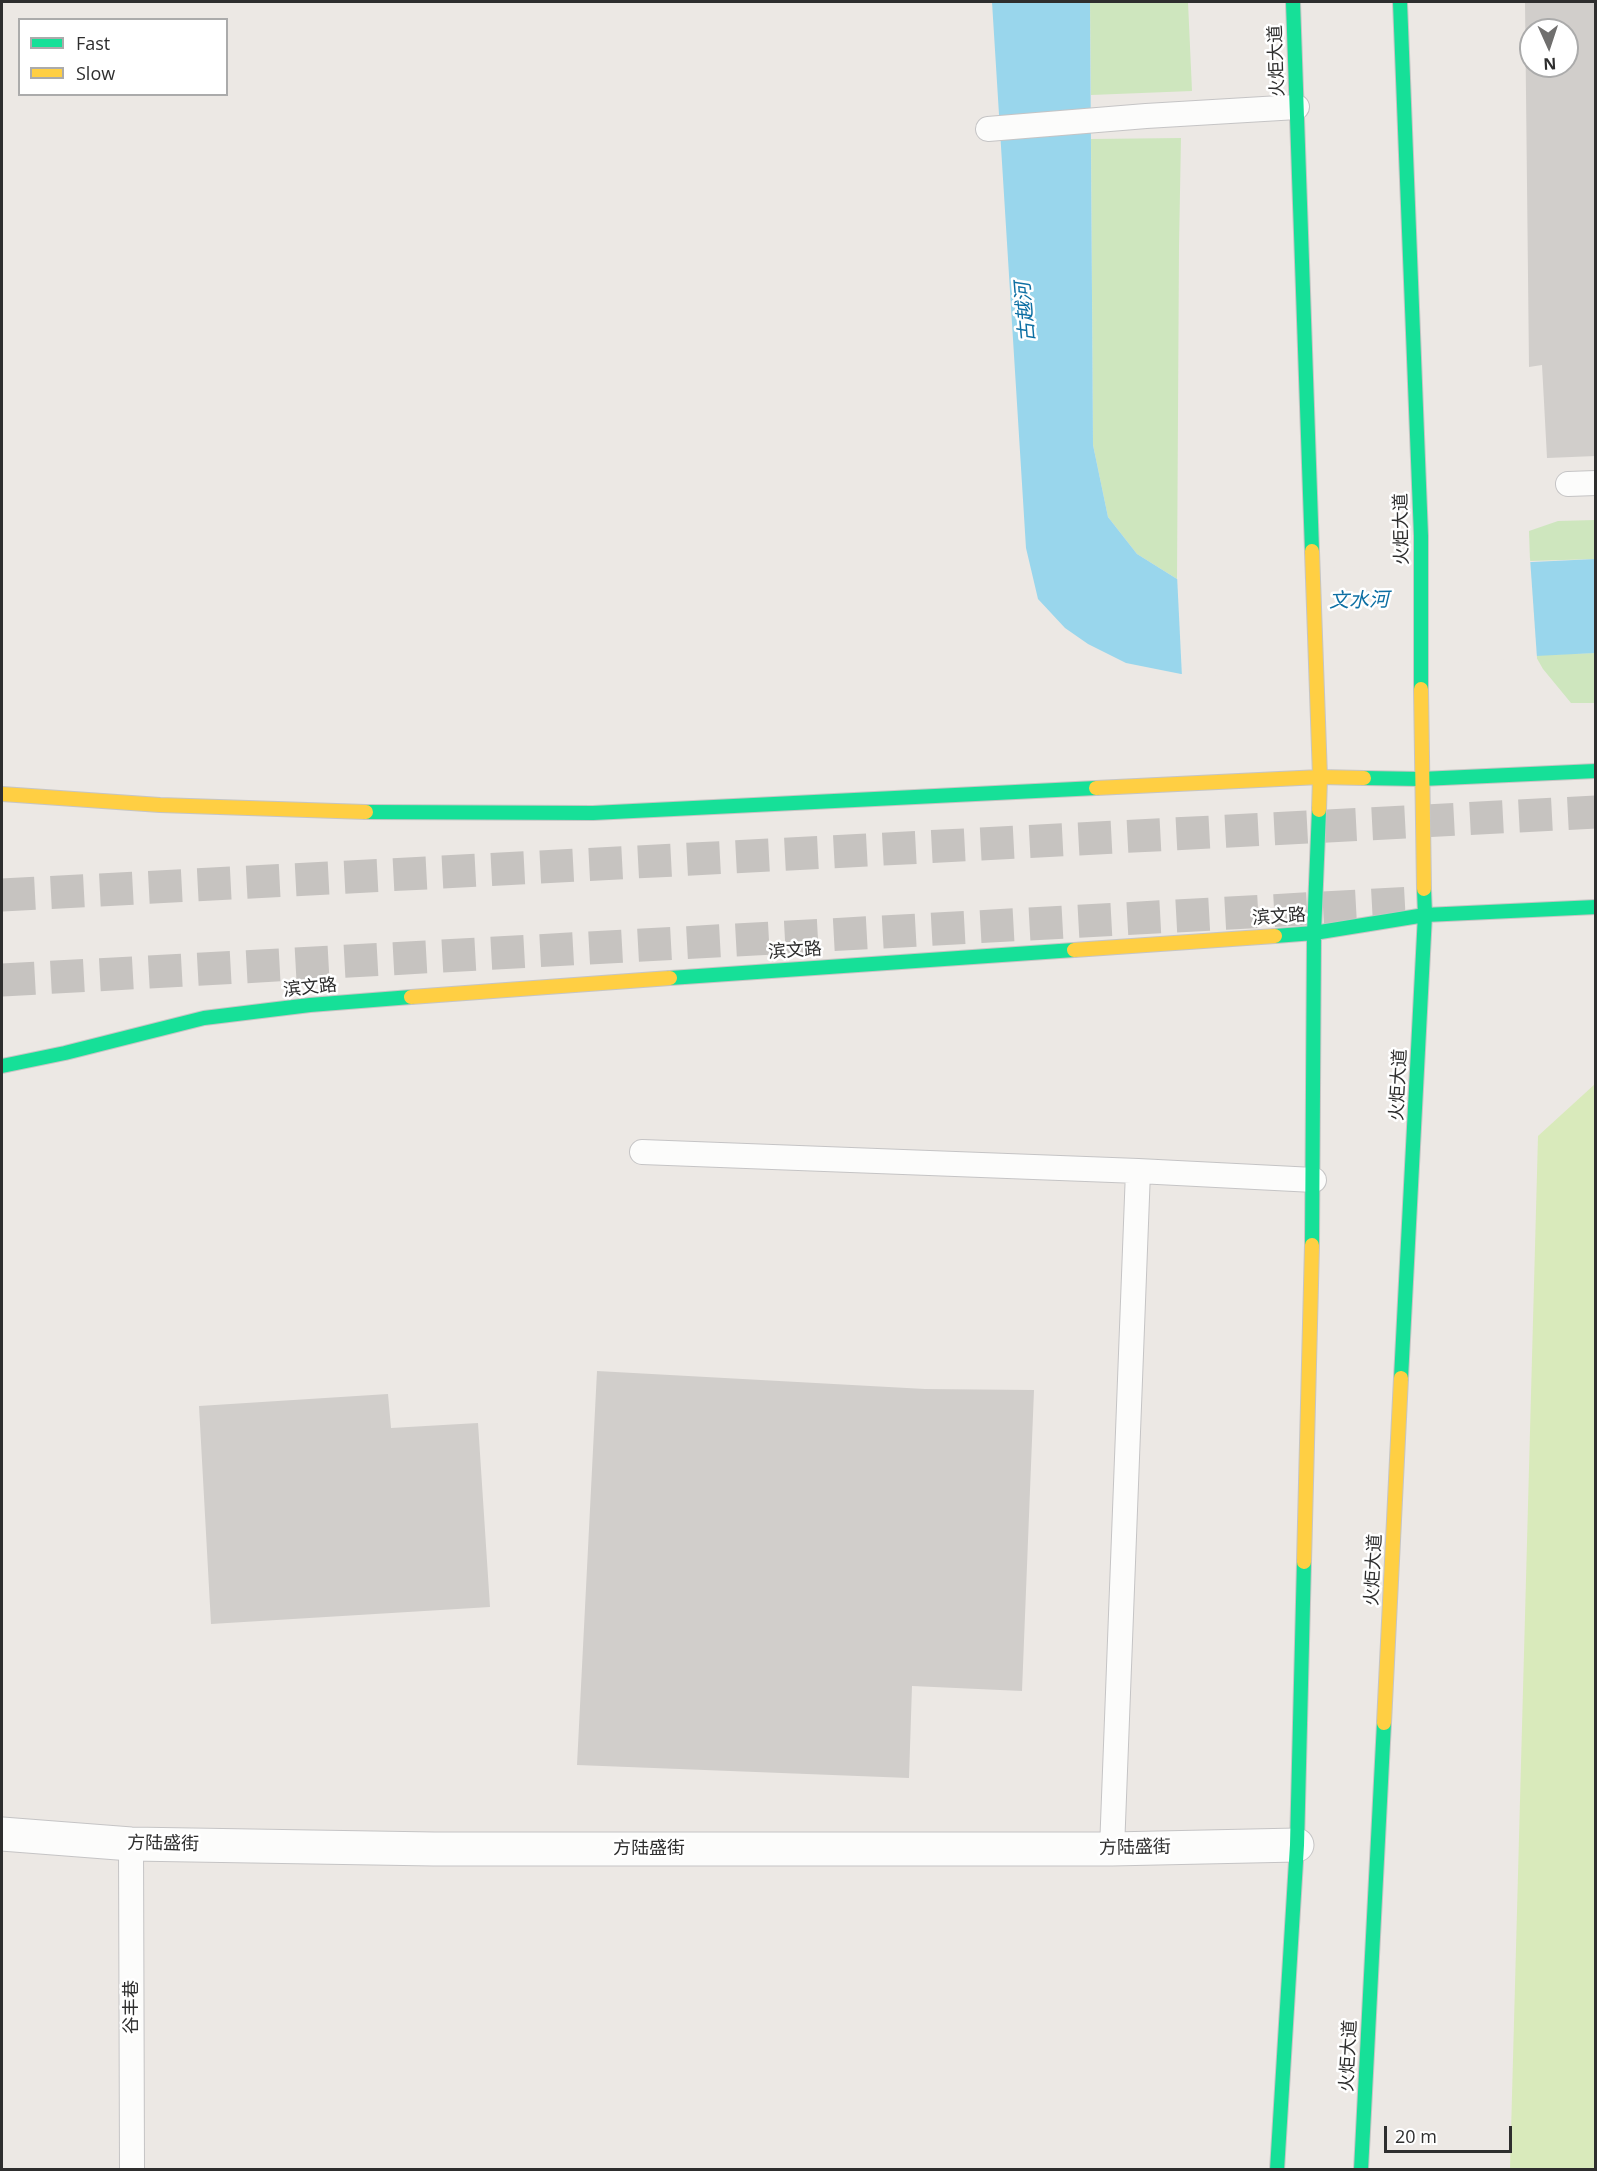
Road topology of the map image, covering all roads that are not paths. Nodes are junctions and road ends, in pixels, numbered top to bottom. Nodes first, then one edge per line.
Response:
1 (1293, 2) edge
2 (1400, 2) edge
3 (1297, 107) junction
4 (988, 129) dead end
5 (1596, 483) edge
6 (1568, 484) dead end
7 (1596, 771) edge
8 (1320, 777) junction
9 (1421, 779) junction
10 (2, 794) edge
11 (1596, 907) edge
12 (1425, 915) junction
13 (1314, 933) junction
14 (2, 1066) edge
15 (642, 1152) dead end
16 (1138, 1171) junction
17 (1314, 1180) junction
18 (2, 1834) edge
19 (131, 1844) junction
20 (1297, 1845) junction
21 (1112, 1849) junction
22 (132, 2169) edge
23 (1277, 2169) edge
24 (1361, 2169) edge

1 - 3 main road, 火炬大道
2 - 9 main road, 火炬大道
3 - 4 lane
3 - 8 main road, 火炬大道
5 - 6 lane
7 - 9 main road
8 - 9 main road
8 - 10 main road
8 - 13 main road, 火炬大道
9 - 12 main road, 火炬大道
11 - 12 main road, 滨文路
12 - 13 main road, 滨文路
12 - 24 main road, 火炬大道
13 - 14 main road, 滨文路
13 - 17 main road, 火炬大道
15 - 16 lane
16 - 17 lane
16 - 21 lane
17 - 20 main road, 火炬大道
18 - 19 street, 方陆盛街
19 - 21 street, 方陆盛街
19 - 22 lane, 谷丰巷
20 - 21 street, 方陆盛街
20 - 23 main road, 火炬大道

